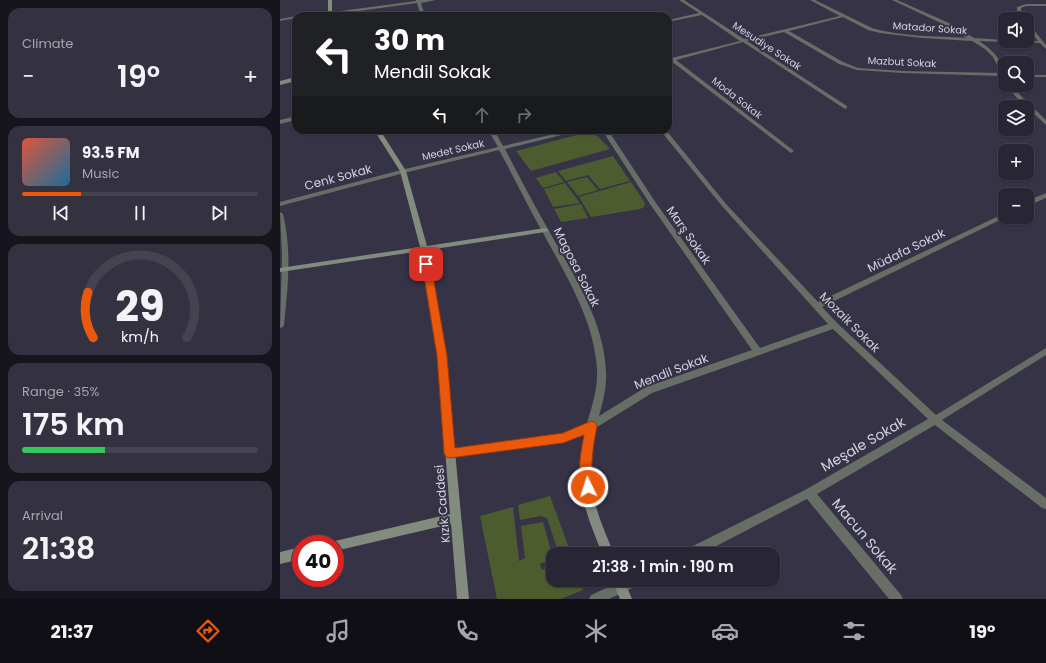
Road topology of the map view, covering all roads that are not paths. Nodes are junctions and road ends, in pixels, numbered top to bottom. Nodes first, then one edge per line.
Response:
1 (330, 0) edge
2 (434, 0) edge
3 (681, 0) edge
4 (812, 0) edge
5 (894, 0) edge
6 (418, 1) edge
7 (1046, 5) edge
8 (330, 12) edge
9 (344, 12) edge
10 (422, 12) edge
11 (1020, 12) edge
12 (702, 14) junction
13 (843, 16) junction
14 (292, 18) edge
15 (280, 20) edge
16 (672, 21) edge
17 (784, 30) junction
18 (1034, 32) edge
19 (973, 40) junction
20 (742, 41) junction
21 (998, 41) edge
22 (1034, 42) edge
23 (1041, 42) junction
24 (1046, 48) edge
25 (672, 58) edge
26 (672, 61) edge
27 (998, 63) edge
28 (998, 75) edge
29 (1034, 76) edge
30 (1046, 76) edge
31 (292, 80) edge
32 (280, 83) edge
33 (1015, 92) edge
34 (845, 107) dead end
35 (292, 119) edge
36 (280, 122) edge
37 (1046, 123) edge
38 (379, 134) edge
39 (493, 134) edge
40 (561, 134) edge
41 (608, 134) edge
42 (666, 134) edge
43 (502, 148) junction
44 (792, 151) dead end
45 (402, 172) junction
46 (1046, 195) edge
47 (1034, 201) edge
48 (280, 204) edge
49 (280, 214) edge
50 (998, 218) edge
51 (545, 230) junction
52 (424, 248) junction
53 (283, 269) edge
54 (817, 306) junction
55 (280, 325) edge
56 (834, 325) junction
57 (1046, 351) edge
58 (758, 352) junction
59 (935, 420) junction
60 (591, 426) junction
61 (450, 453) junction
62 (809, 493) junction
63 (1046, 504) edge
64 (456, 518) junction
65 (344, 544) edge
66 (605, 547) edge
67 (703, 547) edge
68 (292, 555) edge
69 (280, 558) edge
70 (622, 589) edge
71 (463, 599) edge
72 (595, 599) edge
73 (897, 599) edge

1 - 8 street
2 - 6 street
3 - 12 street, Mesudiye Sokak
4 - 13 street, Matador Sokak
5 - 19 street
6 - 9 street
6 - 10 street
7 - 11 street
12 - 16 street
12 - 20 street, Mesudiye Sokak
13 - 17 street
13 - 19 street, Matador Sokak
14 - 15 street
17 - 20 street
17 - 28 street, Mazbut Sokak
18 - 23 street
19 - 21 street, Matador Sokak
19 - 27 street
20 - 25 street
20 - 34 street, Mesudiye Sokak
22 - 23 street
23 - 24 street
26 - 44 street, Moda Sokak
29 - 30 street
31 - 32 street
33 - 37 street
35 - 36 street
38 - 45 street, Kızık Caddesi
39 - 43 street, Magosa Sokak
40 - 43 street, Medet Sokak
41 - 58 street, Marş Sokak
42 - 54 street, Mozaik Sokak
43 - 45 street, Medet Sokak
43 - 51 street, Magosa Sokak
45 - 48 street, Cenk Sokak
45 - 52 street, Kızık Caddesi
46 - 47 street
49 - 53 street
50 - 54 street, Müdafa Sokak
51 - 52 street
51 - 60 street, Magosa Sokak
52 - 53 street
52 - 61 street, Kızık Caddesi
53 - 55 street
54 - 56 street, Mozaik Sokak
56 - 58 street, Mendil Sokak
56 - 59 street, Mozaik Sokak
57 - 59 street, Meşale Sokak
58 - 60 street, Mendil Sokak
59 - 62 street, Meşale Sokak
59 - 63 street, Mozaik Sokak
60 - 61 street, Mendil Sokak
60 - 66 street
61 - 64 street, Kızık Caddesi
62 - 67 street, Meşale Sokak
62 - 73 street, Macun Sokak
64 - 65 street
64 - 71 street, Kızık Caddesi
68 - 69 street
70 - 72 street

